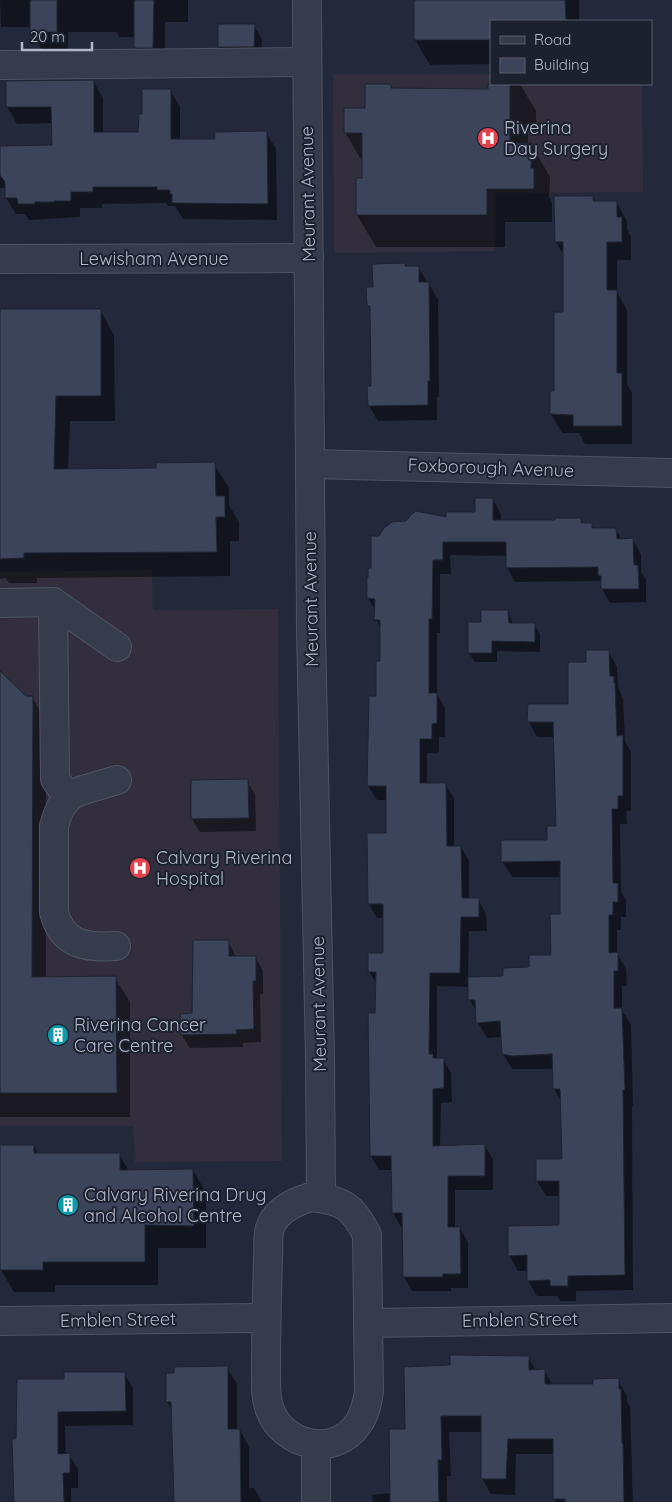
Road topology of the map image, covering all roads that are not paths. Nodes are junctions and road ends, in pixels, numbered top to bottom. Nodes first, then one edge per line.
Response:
1 (307, 0) edge
2 (307, 62) junction
3 (0, 65) edge
4 (309, 258) junction
5 (0, 259) edge
6 (310, 464) junction
7 (672, 473) edge
8 (53, 602) junction
9 (0, 603) edge
10 (117, 647) dead end
11 (116, 780) dead end
12 (70, 796) junction
13 (116, 946) dead end
14 (321, 1198) junction
15 (265, 1318) junction
16 (672, 1318) edge
17 (0, 1321) edge
18 (368, 1323) junction
19 (316, 1444) junction
20 (316, 1502) edge

1 - 2 street, Meurant Avenue
2 - 3 street
2 - 4 street, Meurant Avenue
4 - 5 street, Lewisham Avenue
4 - 6 street, Meurant Avenue
6 - 7 street, Foxborough Avenue
6 - 14 street, Meurant Avenue
8 - 9 street
8 - 10 street
8 - 12 street
11 - 12 street
12 - 13 street
14 - 15 street
14 - 18 street
15 - 17 street, Emblen Street
15 - 19 street
16 - 18 street, Emblen Street
18 - 19 street
19 - 20 street

